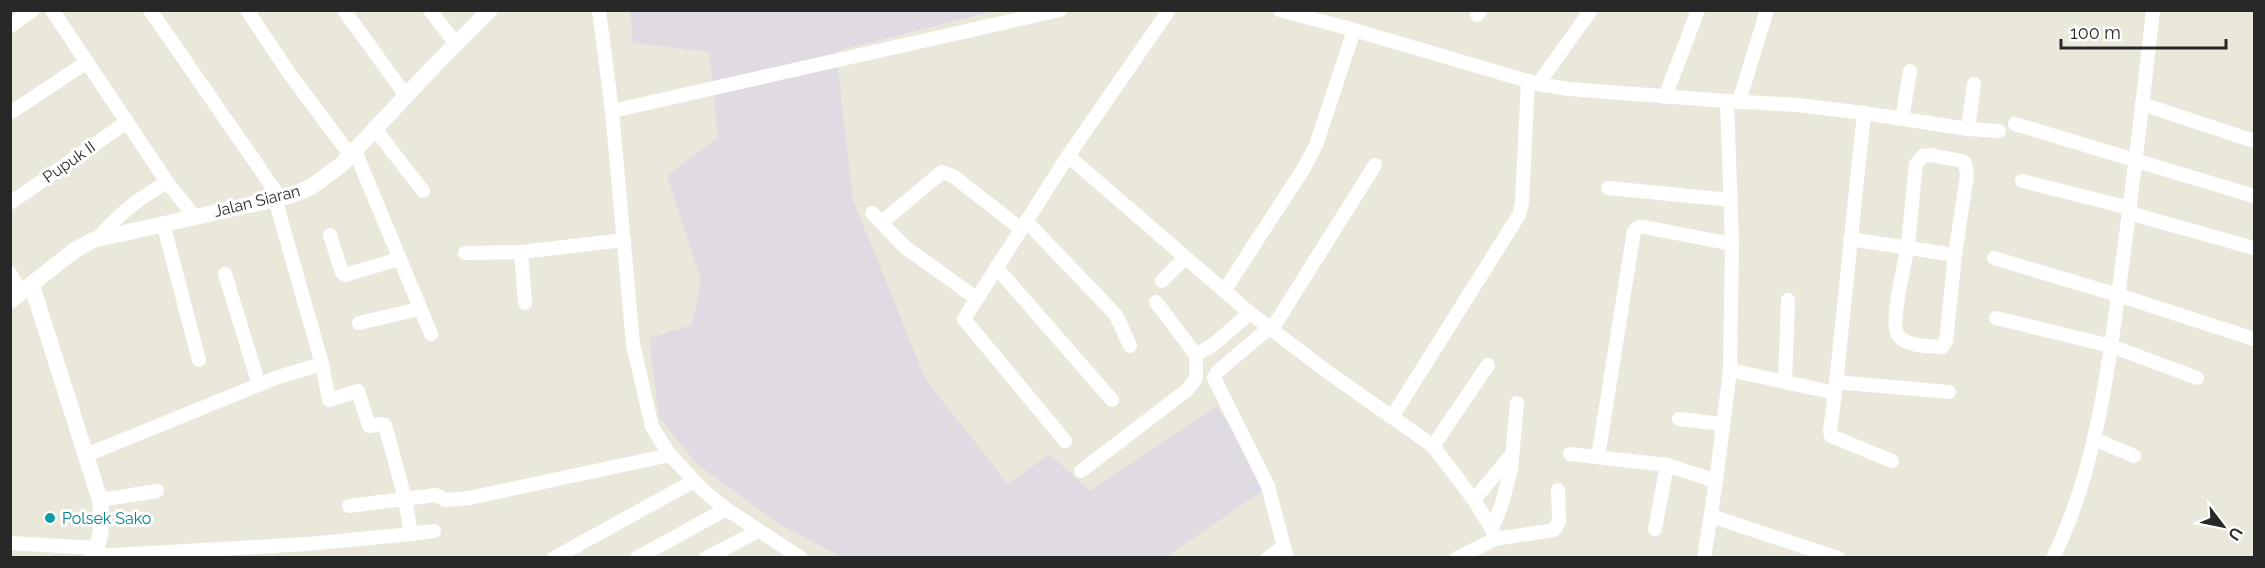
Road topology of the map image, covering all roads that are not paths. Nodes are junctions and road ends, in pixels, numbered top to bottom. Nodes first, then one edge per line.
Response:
1 (33, 10) edge
2 (52, 10) edge
3 (150, 10) edge
4 (247, 10) edge
5 (344, 10) edge
6 (430, 10) edge
7 (490, 10) edge
8 (599, 10) edge
9 (1060, 10) edge
10 (1169, 10) edge
11 (1280, 10) edge
12 (1591, 10) edge
13 (1698, 10) edge
14 (1767, 10) edge
15 (2153, 10) edge
16 (10, 26) edge
17 (1354, 30) junction
18 (456, 44) junction
19 (87, 62) junction
20 (1910, 71) dead end
21 (1533, 82) junction
22 (1974, 84) dead end
23 (405, 96) junction
24 (1665, 97) junction
25 (1733, 101) junction
26 (2142, 104) junction
27 (612, 111) junction
28 (10, 113) edge
29 (1864, 113) junction
30 (1902, 119) junction
31 (127, 122) junction
32 (2015, 124) dead end
33 (375, 129) junction
34 (1968, 129) junction
35 (1999, 131) dead end
36 (2254, 141) edge
37 (353, 154) junction
38 (1068, 156) junction
39 (2135, 161) junction
40 (1375, 165) dead end
41 (167, 182) junction
42 (2022, 182) dead end
43 (1608, 188) dead end
44 (423, 191) dead end
45 (2254, 196) edge
46 (277, 199) junction
47 (1731, 200) junction
48 (10, 203) edge
49 (2129, 210) junction
50 (195, 217) junction
51 (163, 223) junction
52 (1024, 225) junction
53 (330, 235) dead end
54 (98, 238) junction
55 (1850, 239) junction
56 (624, 240) junction
57 (1732, 244) junction
58 (1907, 247) junction
59 (2254, 248) edge
60 (520, 252) junction
61 (465, 253) dead end
62 (1955, 255) junction
63 (1185, 258) junction
64 (1994, 258) dead end
65 (399, 259) junction
66 (996, 267) junction
67 (10, 273) edge
68 (225, 274) dead end
69 (1162, 281) dead end
70 (1224, 291) junction
71 (21, 293) edge
72 (2118, 294) junction
73 (976, 298) junction
74 (1788, 300) dead end
75 (1156, 302) dead end
76 (525, 303) dead end
77 (419, 309) junction
78 (1250, 313) junction
79 (1996, 318) dead end
80 (359, 323) dead end
81 (1271, 328) junction
82 (431, 334) dead end
83 (2254, 339) edge
84 (1130, 346) dead end
85 (2111, 346) junction
86 (1196, 355) junction
87 (199, 360) dead end
88 (322, 364) junction
89 (1488, 365) dead end
90 (1730, 370) junction
91 (2197, 378) dead end
92 (1785, 382) junction
93 (259, 385) junction
94 (1836, 388) junction
95 (1949, 392) dead end
96 (1112, 400) dead end
97 (1517, 403) dead end
98 (1392, 417) junction
99 (1679, 419) dead end
100 (1722, 424) junction
101 (2094, 439) junction
102 (1065, 441) dead end
103 (1434, 446) junction
104 (1512, 454) junction
105 (1570, 454) dead end
106 (86, 455) junction
107 (670, 455) junction
108 (2134, 456) dead end
109 (1598, 457) junction
110 (1892, 461) dead end
111 (1667, 465) junction
112 (1081, 471) dead end
113 (694, 480) junction
114 (1716, 481) junction
115 (1558, 490) dead end
116 (157, 491) dead end
117 (405, 499) junction
118 (100, 500) junction
119 (1474, 500) junction
120 (349, 506) dead end
121 (726, 509) junction
122 (1711, 516) junction
123 (1655, 529) dead end
124 (434, 531) dead end
125 (758, 531) junction
126 (411, 534) junction
127 (1494, 534) junction
128 (10, 543) edge
129 (308, 551) edge
130 (1286, 552) edge
131 (94, 554) edge
132 (204, 554) edge
133 (554, 558) edge
134 (637, 558) edge
135 (706, 558) edge
136 (801, 558) edge
137 (1268, 558) edge
138 (1457, 558) edge
139 (1704, 558) edge
140 (1838, 558) edge
141 (2053, 558) edge

1 - 16 street
2 - 19 street
3 - 46 street
4 - 37 street
5 - 23 street
6 - 18 street
7 - 18 street, Jalan Siaran
8 - 27 street
9 - 27 street
10 - 38 street
11 - 17 street
12 - 21 street
13 - 24 street
14 - 25 street
15 - 26 street
17 - 21 street
17 - 70 street
18 - 23 street, Jalan Siaran
19 - 28 street
19 - 31 street
20 - 30 street
21 - 24 street
21 - 98 street
22 - 34 street
23 - 33 street, Jalan Siaran
24 - 25 street
25 - 29 street
25 - 47 street
26 - 36 street
26 - 39 street
27 - 56 street
29 - 30 street
29 - 55 street
30 - 34 street
31 - 41 street
31 - 48 street, Pupuk II
32 - 39 street
33 - 37 street, Jalan Siaran
33 - 44 street
34 - 35 street
37 - 46 street, Jalan Siaran
37 - 65 street
38 - 52 street
38 - 63 street
39 - 45 street
39 - 49 street
40 - 81 street
41 - 50 street
41 - 54 street
42 - 49 street
43 - 47 street
46 - 50 street, Jalan Siaran
46 - 88 street
47 - 57 street
49 - 59 street
49 - 72 street
50 - 51 street, Jalan Siaran
51 - 54 street, Jalan Siaran
51 - 87 street
52 - 66 street
52 - 73 street
52 - 84 street
53 - 65 street
54 - 71 street, Jalan Siaran
55 - 58 street
55 - 94 street
56 - 60 street
56 - 107 street
57 - 90 street
57 - 109 street
58 - 62 street
58 - 62 street
58 - 62 street
60 - 61 street
60 - 76 street
63 - 69 street
63 - 70 street
64 - 72 street
65 - 77 street
66 - 73 street
66 - 96 street
67 - 71 street
68 - 93 street
70 - 78 street
71 - 106 street
72 - 83 street
72 - 85 street
73 - 102 street
74 - 92 street
75 - 86 street
77 - 80 street
77 - 82 street
78 - 81 street
78 - 86 street
79 - 85 street
81 - 98 street
81 - 130 street
85 - 91 street
85 - 101 street
86 - 112 street
88 - 93 street
88 - 117 street
89 - 103 street
90 - 92 street
90 - 100 street
92 - 94 street
93 - 106 street
94 - 95 street
94 - 110 street
97 - 104 street
98 - 103 street
99 - 100 street
100 - 114 street
101 - 108 street
101 - 141 street
103 - 119 street
104 - 119 street
104 - 127 street
105 - 109 street
106 - 118 street
107 - 113 street
107 - 117 street
109 - 111 street
111 - 114 street
111 - 123 street
113 - 121 street
113 - 133 street
114 - 122 street
115 - 127 street
116 - 118 street
117 - 120 street
117 - 126 street
118 - 131 street
119 - 127 street
121 - 125 street
121 - 134 street
122 - 139 street
122 - 140 street
124 - 126 street
125 - 135 street
125 - 136 street
126 - 129 street
127 - 138 street
128 - 131 street
129 - 132 street
130 - 137 street
131 - 132 street

